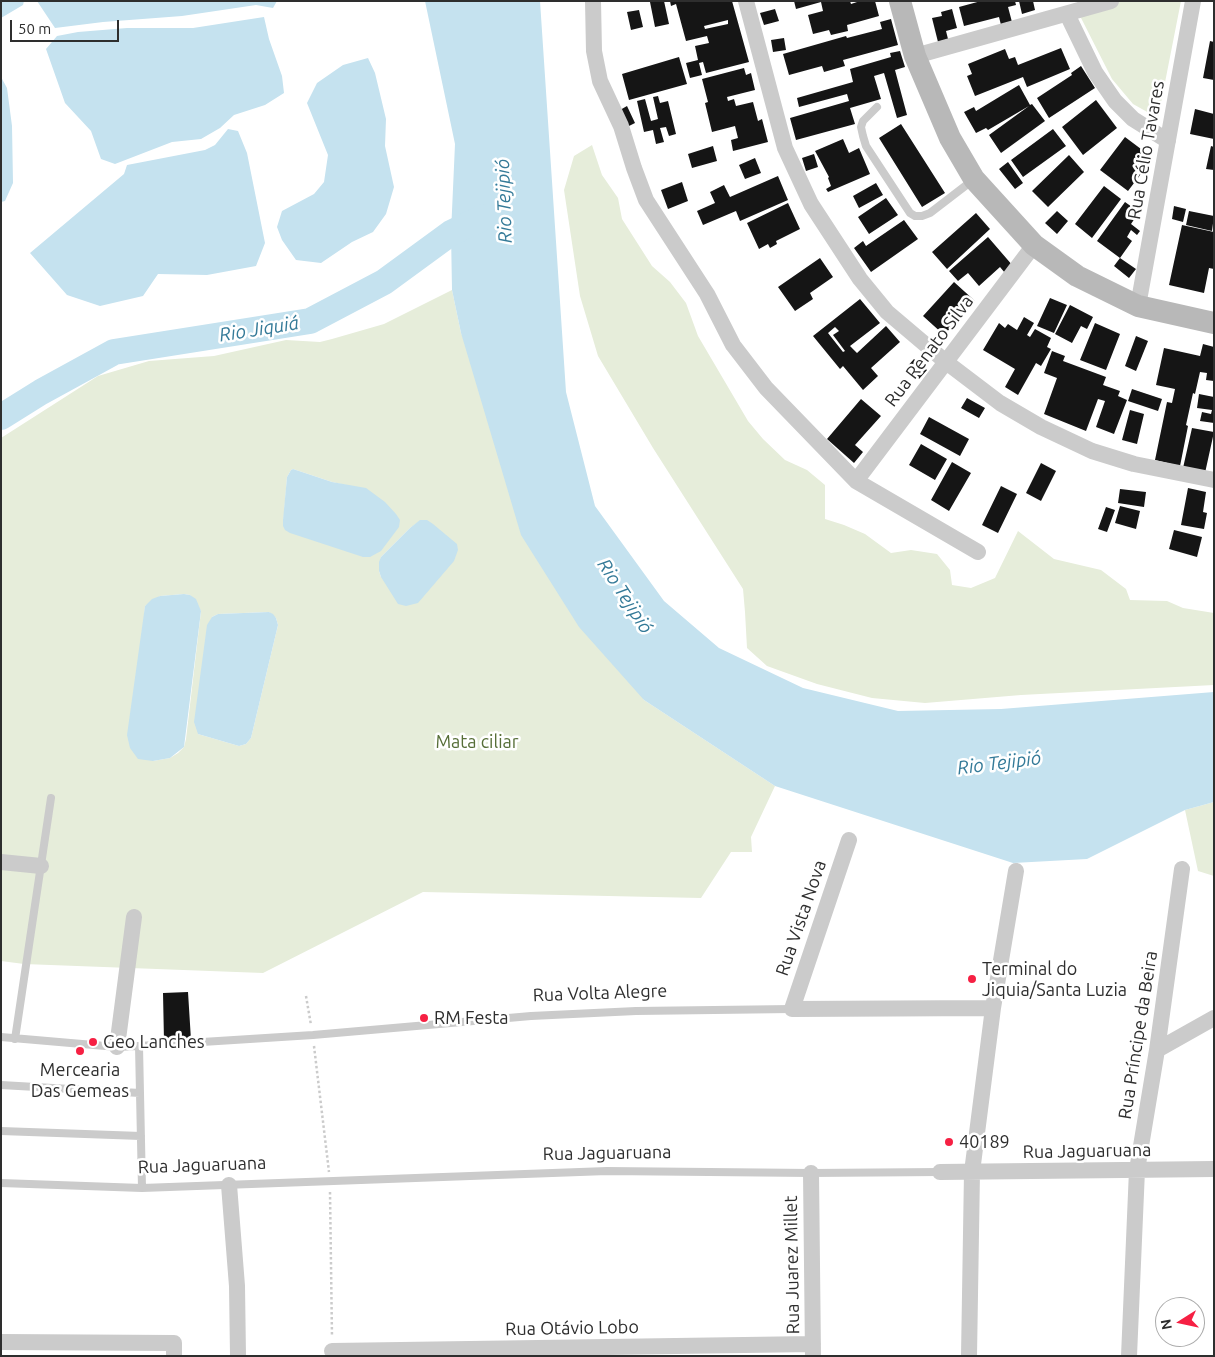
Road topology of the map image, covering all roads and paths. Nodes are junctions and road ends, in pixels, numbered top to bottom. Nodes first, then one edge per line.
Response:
1 (593, 1) edge
2 (746, 1) edge
3 (900, 1) edge
4 (1111, 1) edge
5 (1193, 1) edge
6 (1067, 14) junction
7 (915, 56) junction
8 (877, 107) dead end
9 (1168, 141) junction
10 (974, 179) junction
11 (1034, 245) junction
12 (1138, 306) junction
13 (1214, 323) edge
14 (946, 362) junction
15 (1214, 480) edge
16 (856, 481) junction
17 (978, 552) dead end
18 (51, 798) dead end
19 (849, 840) dead end
20 (1, 862) edge
21 (41, 866) junction
22 (1182, 870) dead end
23 (1016, 871) dead end
24 (134, 917) dead end
25 (792, 1008) junction
26 (993, 1008) junction
27 (1214, 1018) edge
28 (1, 1037) edge
29 (15, 1039) junction
30 (139, 1046) junction
31 (117, 1047) junction
32 (1157, 1050) junction
33 (1, 1086) edge
34 (140, 1093) junction
35 (1, 1131) edge
36 (141, 1136) junction
37 (1214, 1169) edge
38 (1137, 1170) junction
39 (940, 1172) joint
40 (972, 1172) junction
41 (811, 1173) junction
42 (1, 1183) edge
43 (229, 1185) junction
44 (142, 1188) junction
45 (1, 1342) edge
46 (174, 1350) edge
47 (813, 1350) edge
48 (332, 1351) dead end
49 (238, 1356) edge
50 (969, 1356) edge
51 (1129, 1356) edge

1 - 16 street
2 - 14 street
3 - 7 street
4 - 6 street
5 - 9 street, Rua Célio Tavares
6 - 7 street
6 - 9 street
7 - 10 street
8 - 10 lane
9 - 12 street, Rua Célio Tavares
10 - 11 street
11 - 12 street
11 - 14 street, Rua Renato Silva
12 - 13 street
14 - 15 street
14 - 16 street, Rua Renato Silva
16 - 17 street
18 - 21 lane
19 - 25 street, Rua Vista Nova
20 - 21 street
21 - 29 lane
22 - 32 street, Rua Príncipe da Beira
23 - 26 street
24 - 31 street
25 - 26 street, Rua Volta Alegre
25 - 30 lane, Rua Volta Alegre
26 - 40 street
27 - 32 street
28 - 29 lane, Rua Volta Alegre
29 - 31 lane, Rua Volta Alegre
30 - 31 lane, Rua Volta Alegre
30 - 34 lane
32 - 38 street, Rua Príncipe da Beira
33 - 34 lane
34 - 36 lane
35 - 36 lane
36 - 44 lane
37 - 38 street, Rua Jaguaruana
38 - 40 street, Rua Jaguaruana
38 - 51 street, Rua Príncipe da Beira
39 - 40 street, Rua Jaguaruana
39 - 41 lane, Rua Jaguaruana
40 - 50 street
41 - 43 lane, Rua Jaguaruana
41 - 47 street, Rua Juarez Millet
42 - 44 lane, Rua Jaguaruana
43 - 44 lane, Rua Jaguaruana
43 - 49 street
45 - 46 street
47 - 48 street, Rua Otávio Lobo

